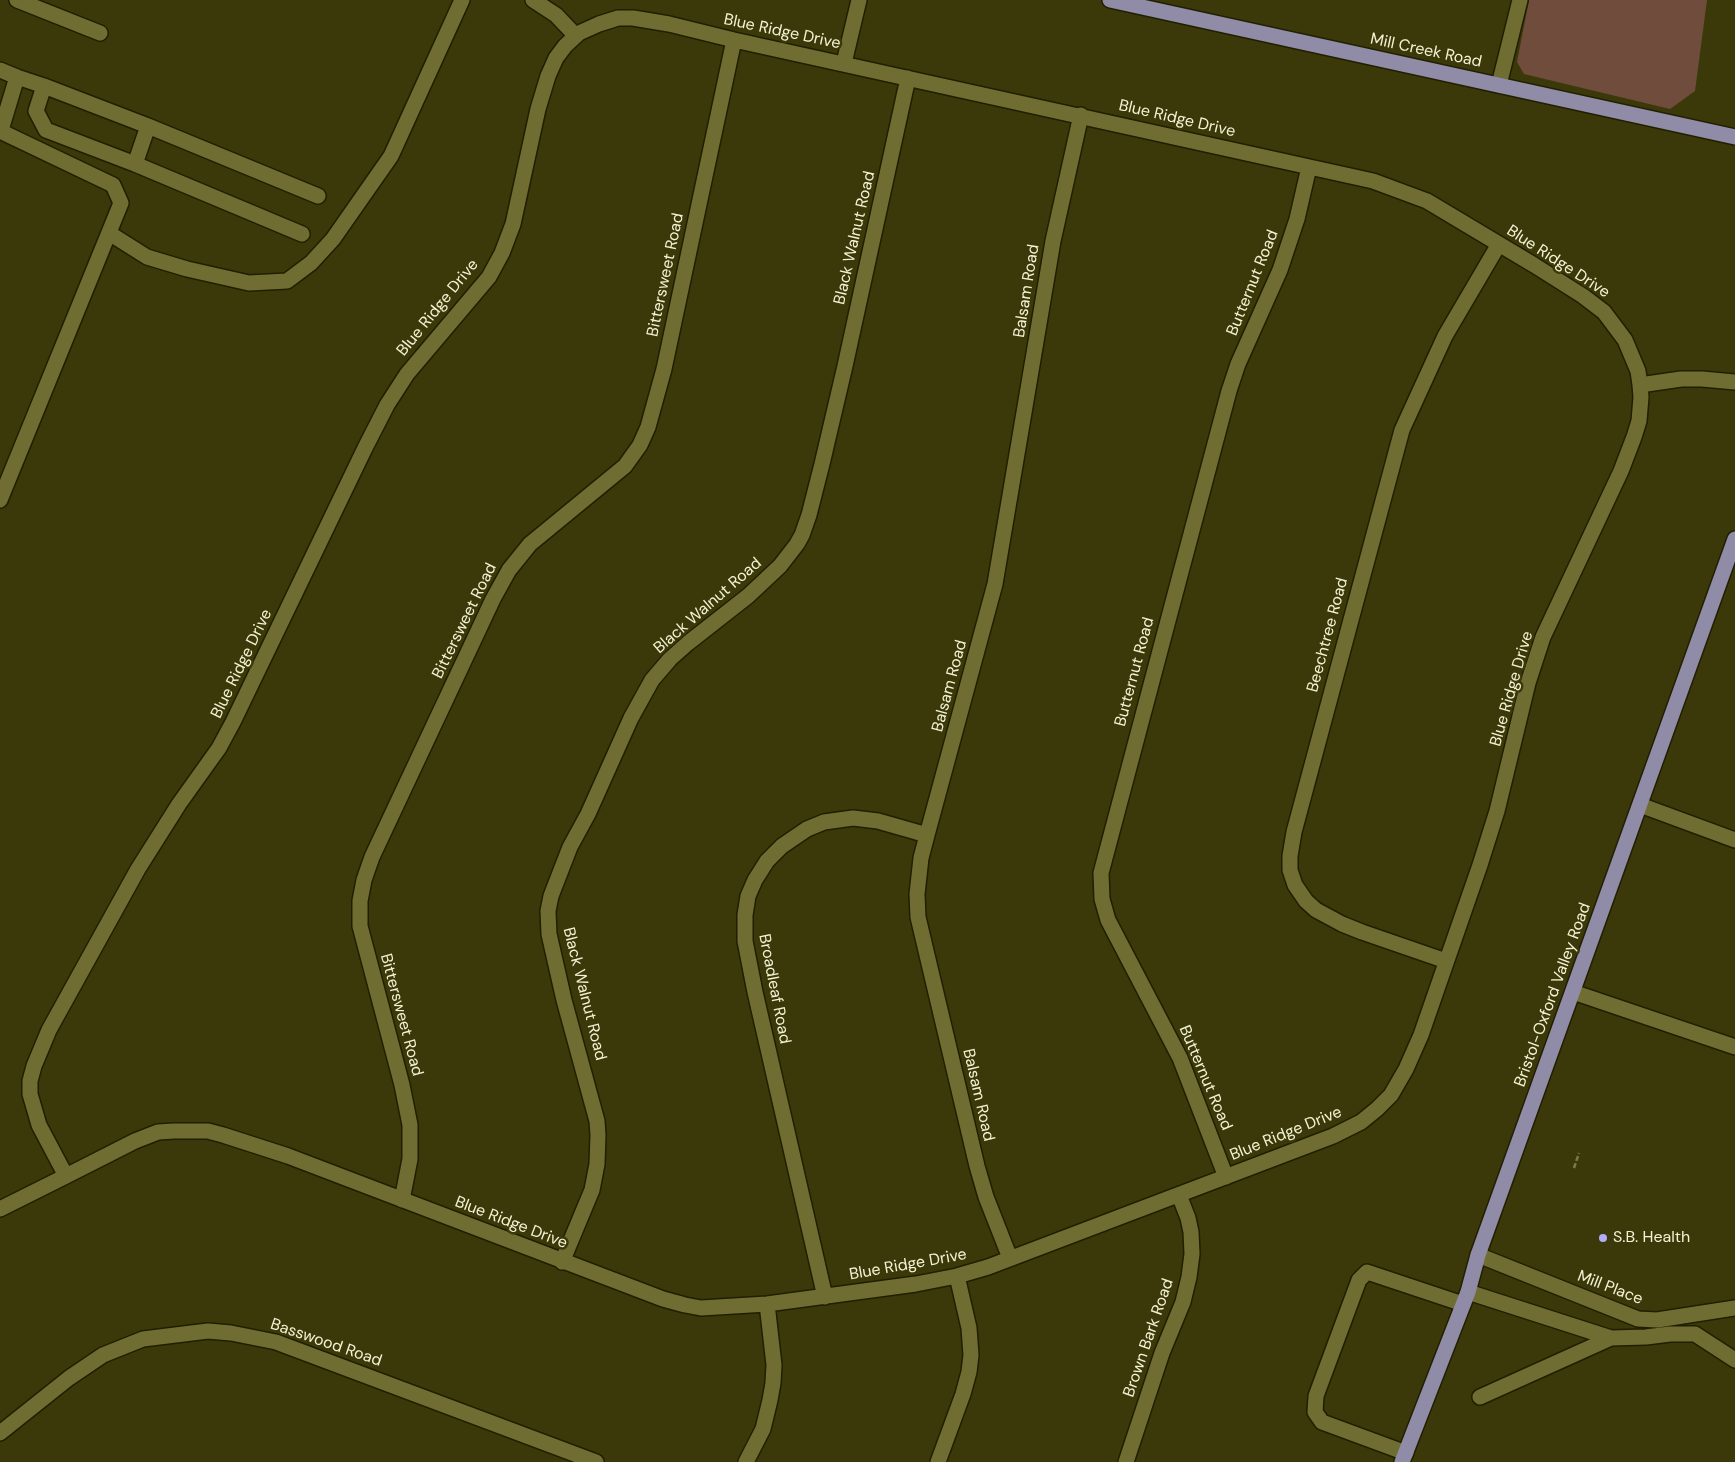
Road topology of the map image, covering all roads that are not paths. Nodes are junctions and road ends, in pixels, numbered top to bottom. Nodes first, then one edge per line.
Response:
1 (17, 0) edge
2 (462, 0) edge
3 (533, 0) edge
4 (859, 0) edge
5 (1110, 0) edge
6 (1520, 0) edge
7 (100, 33) dead end
8 (576, 36) junction
9 (734, 40) junction
10 (844, 64) junction
11 (0, 70) edge
12 (17, 77) junction
13 (908, 78) junction
14 (1500, 85) junction
15 (44, 86) junction
16 (4, 113) edge
17 (1081, 115) junction
18 (148, 126) junction
19 (1, 130) edge
20 (1735, 137) edge
21 (135, 164) junction
22 (1309, 167) junction
23 (318, 196) dead end
24 (109, 233) junction
25 (302, 234) dead end
26 (1499, 244) junction
27 (1735, 382) edge
28 (1640, 385) junction
29 (0, 500) edge
30 (1735, 539) edge
31 (1640, 805) junction
32 (927, 835) junction
33 (1735, 840) edge
34 (1446, 961) junction
35 (1573, 992) junction
36 (1735, 1047) edge
37 (66, 1176) junction
38 (1226, 1177) junction
39 (1179, 1195) junction
40 (402, 1200) junction
41 (0, 1209) edge
42 (1478, 1255) junction
43 (1010, 1258) junction
44 (562, 1262) junction
45 (957, 1276) junction
46 (825, 1298) junction
47 (1465, 1298) junction
48 (767, 1304) junction
49 (1735, 1308) edge
50 (1611, 1338) junction
51 (1734, 1359) edge
52 (1480, 1397) dead end
53 (0, 1433) edge
54 (1404, 1457) edge
55 (596, 1462) edge
56 (746, 1462) edge
57 (938, 1462) edge
58 (1126, 1462) edge

1 - 7 street
2 - 24 street
3 - 8 street
4 - 10 street
5 - 14 main road, Mill Creek Road
6 - 14 street
8 - 9 street, Blue Ridge Drive
8 - 37 street, Blue Ridge Drive
9 - 10 street, Blue Ridge Drive
9 - 40 street, Bittersweet Road
10 - 13 street, Blue Ridge Drive
11 - 12 street
12 - 15 street
12 - 16 street
13 - 17 street, Blue Ridge Drive
13 - 44 street, Black Walnut Road
14 - 20 main road, Mill Creek Road
15 - 18 street
15 - 21 street
16 - 19 street
17 - 22 street, Blue Ridge Drive
17 - 32 street, Balsam Road
18 - 21 street
18 - 23 street
19 - 24 street
21 - 25 street
22 - 26 street, Blue Ridge Drive
22 - 38 street, Butternut Road
24 - 29 street
26 - 28 street, Blue Ridge Drive
26 - 34 street, Beechtree Road
27 - 28 street
28 - 34 street, Blue Ridge Drive
30 - 31 main road, Bristol-Oxford Valley Road
31 - 33 street
31 - 35 main road, Bristol-Oxford Valley Road
32 - 43 street, Balsam Road
32 - 46 street, Broadleaf Road
34 - 38 street, Blue Ridge Drive
35 - 36 street
35 - 42 main road, Bristol-Oxford Valley Road
37 - 40 street, Blue Ridge Drive
37 - 41 street, Blue Ridge Drive
38 - 39 street, Blue Ridge Drive
39 - 43 street, Blue Ridge Drive
39 - 58 street, Brown Bark Road
40 - 44 street, Blue Ridge Drive
42 - 47 main road, Bristol-Oxford Valley Road
42 - 49 street, Mill Place
43 - 45 street, Blue Ridge Drive
44 - 48 street, Blue Ridge Drive
45 - 46 street, Blue Ridge Drive
45 - 57 street
46 - 48 street, Blue Ridge Drive
47 - 50 street
47 - 54 main road, Bristol-Oxford Valley Road
47 - 54 street
48 - 56 street
50 - 51 street
50 - 52 street
53 - 55 street, Basswood Road

